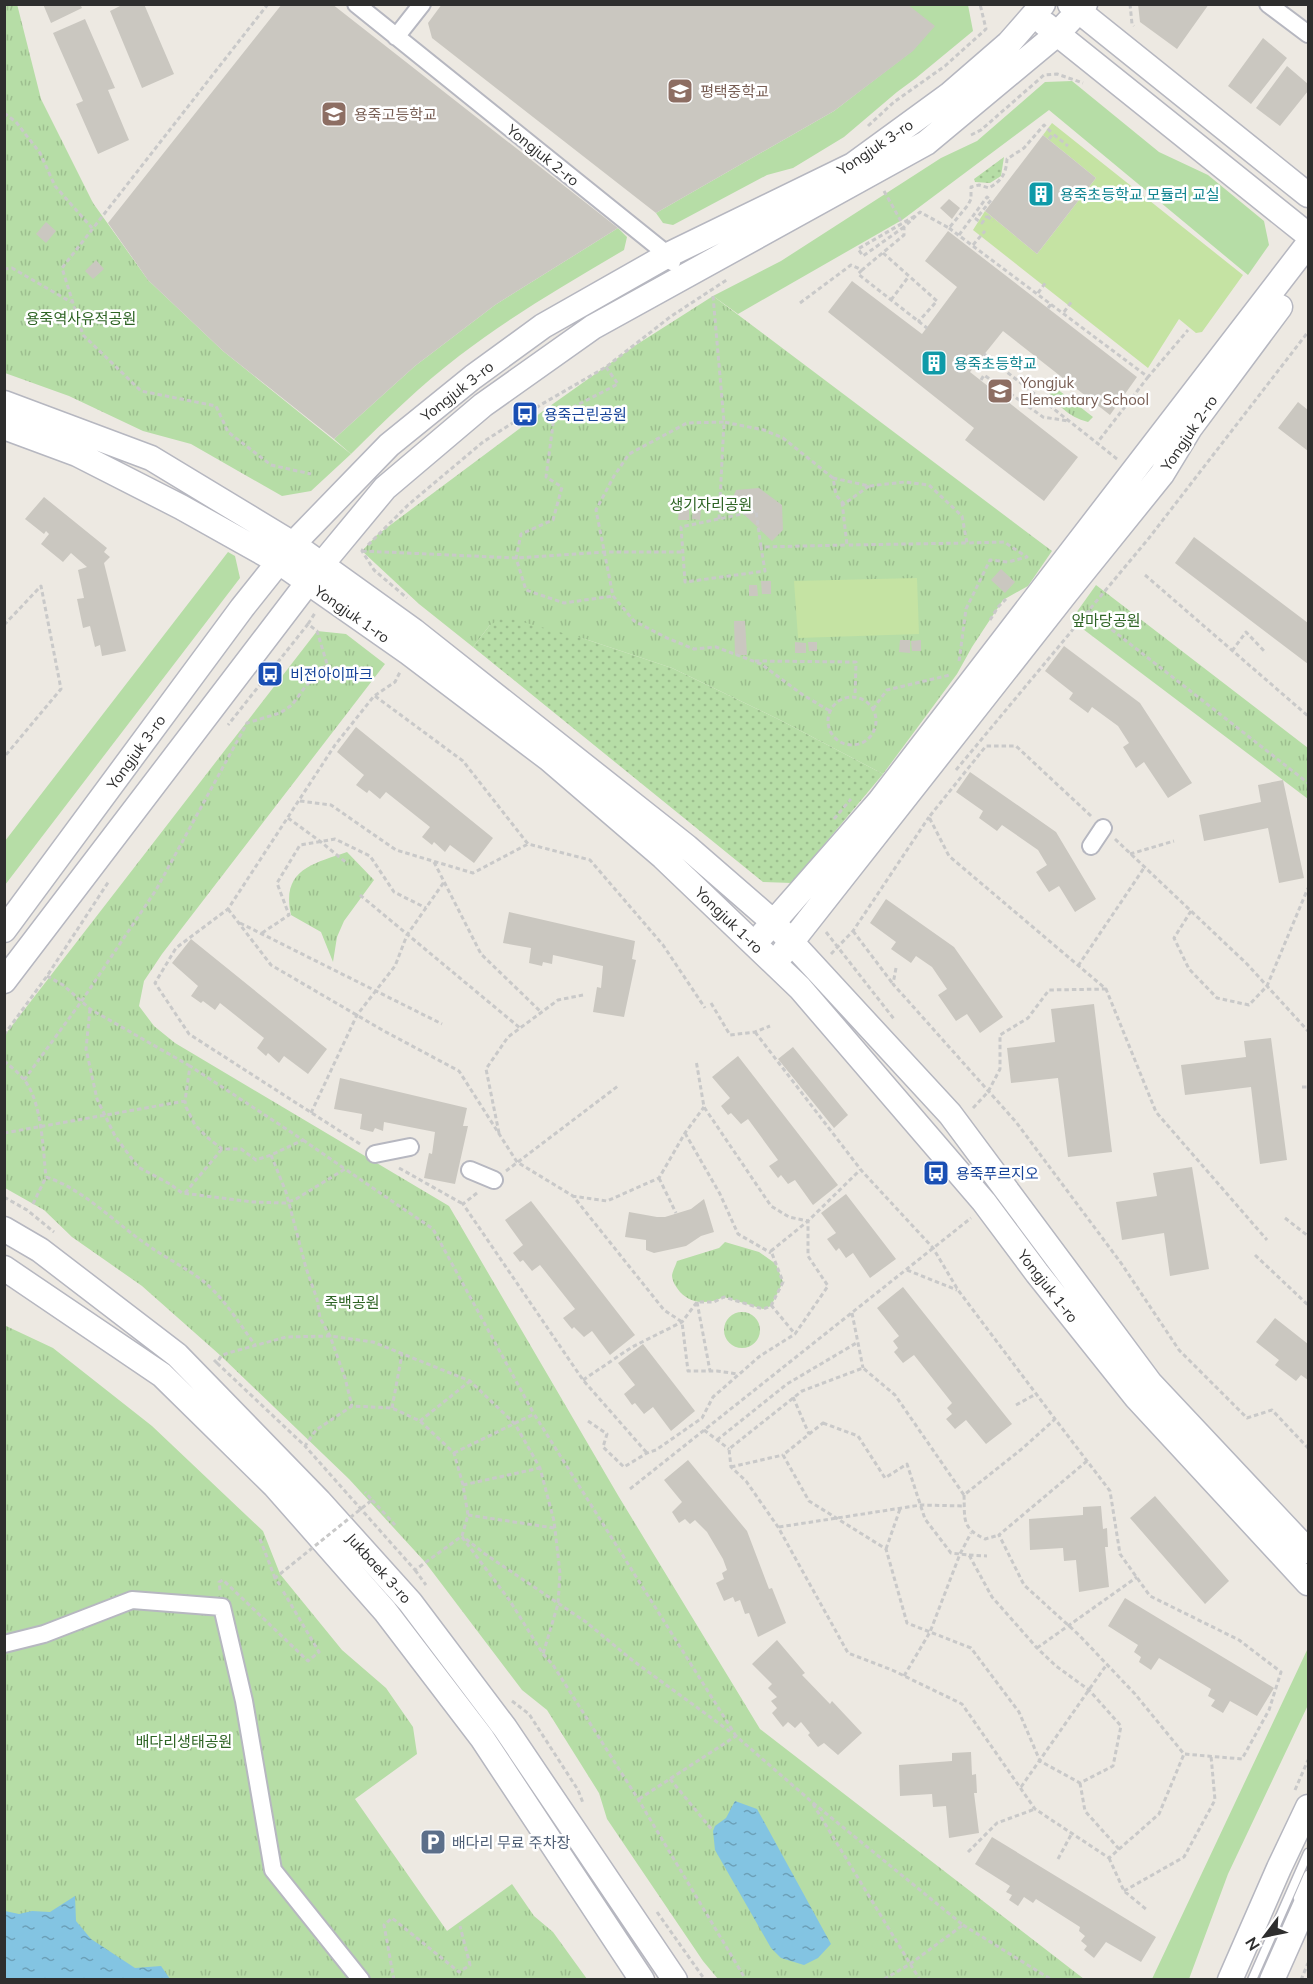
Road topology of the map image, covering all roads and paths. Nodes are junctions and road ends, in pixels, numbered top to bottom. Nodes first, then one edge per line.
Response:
1 (268, 4) edge
2 (356, 4) edge
3 (422, 4) edge
4 (980, 4) edge
5 (1268, 4) edge
6 (1078, 7) edge
7 (1034, 8) edge
8 (1057, 34) junction
9 (1308, 34) edge
10 (396, 37) junction
11 (1087, 86) dead end
12 (4, 113) edge
13 (860, 133) dead end
14 (1053, 134) junction
15 (962, 139) dead end
16 (1049, 139) dead end
17 (1068, 146) dead end
18 (882, 186) dead end
19 (1308, 195) edge
20 (994, 220) dead end
21 (903, 225) junction
22 (92, 228) junction
23 (949, 228) junction
24 (985, 231) dead end
25 (959, 235) junction
26 (1308, 235) edge
27 (1308, 244) edge
28 (973, 245) junction
29 (883, 253) junction
30 (668, 255) junction
31 (4, 269) edge
32 (1308, 269) edge
33 (862, 270) junction
34 (737, 273) dead end
35 (909, 276) junction
36 (680, 279) junction
37 (1046, 282) dead end
38 (1038, 293) junction
39 (713, 296) dead end
40 (891, 300) junction
41 (1072, 301) dead end
42 (73, 302) junction
43 (800, 303) dead end
44 (1052, 303) junction
45 (1048, 308) dead end
46 (1064, 312) junction
47 (918, 322) junction
48 (927, 328) dead end
49 (1188, 330) dead end
50 (1308, 332) edge
51 (984, 354) dead end
52 (606, 367) junction
53 (1148, 377) junction
54 (981, 381) dead end
55 (4, 403) edge
56 (1069, 421) junction
57 (724, 422) junction
58 (4, 427) edge
59 (1097, 443) junction
60 (1113, 467) dead end
61 (311, 474) dead end
62 (833, 478) junction
63 (869, 486) junction
64 (844, 504) junction
65 (719, 519) junction
66 (967, 543) junction
67 (847, 545) junction
68 (761, 547) junction
69 (362, 551) junction
70 (605, 552) junction
71 (683, 552) junction
72 (286, 553) junction
73 (516, 558) junction
74 (315, 573) junction
75 (1145, 575) dead end
76 (1013, 593) dead end
77 (613, 596) junction
78 (407, 598) dead end
79 (1088, 611) junction
80 (4, 625) edge
81 (986, 627) dead end
82 (1232, 651) junction
83 (409, 653) junction
84 (1266, 653) dead end
85 (750, 661) junction
86 (958, 663) dead end
87 (950, 684) dead end
88 (375, 696) junction
89 (855, 697) junction
90 (873, 709) junction
91 (830, 711) junction
92 (1308, 716) edge
93 (228, 726) dead end
94 (4, 754) edge
95 (951, 776) dead end
96 (1308, 783) edge
97 (853, 798) dead end
98 (299, 801) junction
99 (929, 817) junction
100 (288, 818) junction
101 (830, 824) dead end
102 (1103, 828) junction
103 (1174, 841) dead end
104 (321, 842) junction
105 (528, 844) junction
106 (1091, 846) dead end
107 (1130, 854) junction
108 (433, 861) junction
109 (348, 864) dead end
110 (1145, 867) junction
111 (110, 880) dead end
112 (444, 882) junction
113 (1308, 888) edge
114 (360, 896) dead end
115 (426, 908) junction
116 (228, 909) junction
117 (1191, 911) junction
118 (238, 922) junction
119 (773, 922) junction
120 (4, 930) edge
121 (824, 930) dead end
122 (853, 931) junction
123 (262, 933) junction
124 (407, 935) junction
125 (791, 942) junction
126 (754, 944) junction
127 (837, 947) junction
128 (830, 955) dead end
129 (775, 964) junction
130 (1078, 966) junction
131 (896, 968) dead end
132 (47, 976) junction
133 (4, 981) edge
134 (893, 984) junction
135 (1267, 986) junction
136 (1106, 989) junction
137 (377, 990) junction
138 (583, 995) dead end
139 (81, 1002) junction
140 (711, 1003) dead end
141 (705, 1008) dead end
142 (90, 1009) junction
143 (541, 1012) junction
144 (357, 1015) junction
145 (895, 1021) dead end
146 (442, 1024) dead end
147 (770, 1026) dead end
148 (520, 1028) junction
149 (1308, 1031) edge
150 (755, 1032) junction
151 (4, 1035) edge
152 (4, 1060) edge
153 (696, 1060) dead end
154 (190, 1066) junction
155 (24, 1080) junction
156 (618, 1086) dead end
157 (1302, 1087) dead end
158 (1308, 1087) edge
159 (988, 1092) junction
160 (185, 1101) junction
161 (704, 1107) junction
162 (311, 1113) junction
163 (968, 1114) dead end
164 (105, 1115) junction
165 (39, 1125) junction
166 (4, 1133) edge
167 (685, 1134) junction
168 (499, 1135) junction
169 (303, 1140) junction
170 (410, 1147) dead end
171 (222, 1149) junction
172 (375, 1154) junction
173 (271, 1155) junction
174 (517, 1162) junction
175 (345, 1169) junction
176 (470, 1170) dead end
177 (861, 1170) junction
178 (46, 1177) junction
179 (659, 1178) junction
180 (494, 1180) junction
181 (185, 1193) junction
182 (573, 1197) junction
183 (288, 1202) junction
184 (984, 1202) junction
185 (463, 1203) junction
186 (33, 1204) dead end
187 (676, 1213) dead end
188 (1285, 1218) dead end
189 (808, 1221) junction
190 (4, 1228) edge
191 (1308, 1236) edge
192 (1267, 1240) dead end
193 (933, 1248) junction
194 (771, 1251) junction
195 (1255, 1255) dead end
196 (4, 1268) edge
197 (906, 1269) junction
198 (958, 1290) junction
199 (696, 1302) junction
200 (1308, 1305) edge
201 (771, 1306) junction
202 (852, 1312) junction
203 (682, 1322) junction
204 (795, 1334) junction
205 (330, 1336) junction
206 (858, 1342) junction
207 (255, 1345) junction
208 (402, 1353) junction
209 (221, 1356) dead end
210 (217, 1363) dead end
211 (863, 1368) junction
212 (710, 1371) junction
213 (738, 1374) junction
214 (583, 1380) junction
215 (470, 1381) junction
216 (1036, 1394) junction
217 (793, 1397) junction
218 (352, 1406) junction
219 (1016, 1406) dead end
220 (392, 1408) junction
221 (534, 1414) junction
222 (1055, 1419) junction
223 (588, 1421) dead end
224 (420, 1422) junction
225 (515, 1424) junction
226 (704, 1430) junction
227 (809, 1434) junction
228 (717, 1440) junction
229 (304, 1446) junction
230 (1308, 1448) edge
231 (729, 1449) junction
232 (454, 1452) junction
233 (647, 1453) junction
234 (783, 1455) junction
235 (1087, 1461) junction
236 (731, 1467) junction
237 (540, 1468) junction
238 (463, 1485) junction
239 (630, 1489) dead end
240 (365, 1492) dead end
241 (964, 1495) junction
242 (372, 1500) junction
243 (921, 1505) junction
244 (964, 1506) junction
245 (900, 1509) junction
246 (468, 1515) junction
247 (837, 1519) junction
248 (395, 1525) dead end
249 (778, 1527) junction
250 (555, 1528) junction
251 (971, 1533) junction
252 (999, 1535) junction
253 (462, 1536) junction
254 (260, 1539) dead end
255 (886, 1549) junction
256 (1308, 1551) edge
257 (960, 1554) junction
258 (969, 1555) junction
259 (987, 1556) dead end
260 (1137, 1577) junction
261 (275, 1578) junction
262 (219, 1582) dead end
263 (1308, 1583) edge
264 (280, 1585) dead end
265 (283, 1591) dead end
266 (558, 1604) junction
267 (1068, 1625) junction
268 (930, 1632) junction
269 (4, 1644) edge
270 (1037, 1648) junction
271 (543, 1654) junction
272 (1107, 1664) junction
273 (904, 1676) junction
274 (1089, 1690) junction
275 (736, 1736) junction
276 (1184, 1754) junction
277 (1210, 1756) junction
278 (1040, 1761) junction
279 (670, 1779) junction
280 (1080, 1783) junction
281 (1021, 1787) junction
282 (638, 1799) junction
283 (812, 1802) junction
284 (1308, 1807) edge
285 (1035, 1809) junction
286 (713, 1831) dead end
287 (1072, 1833) junction
288 (1119, 1848) junction
289 (968, 1852) dead end
290 (1308, 1853) edge
291 (1109, 1858) junction
292 (1058, 1859) dead end
293 (1308, 1875) edge
294 (1124, 1891) junction
295 (1308, 1899) edge
296 (1147, 1910) dead end
297 (963, 1924) junction
298 (460, 1926) dead end
299 (1308, 1963) edge
300 (910, 1964) junction
301 (361, 1980) edge
302 (394, 1980) edge
303 (642, 1980) edge
304 (675, 1980) edge
305 (746, 1980) edge
306 (883, 1980) edge
307 (920, 1980) edge
308 (1052, 1980) edge
309 (1230, 1980) edge
310 (1252, 1980) edge
311 (1260, 1980) edge
312 (1272, 1980) edge
313 (1300, 1980) edge

1 - 22 path
2 - 10 street, Yongjuk 2-ro
3 - 10 street
4 - 13 path
5 - 9 street
6 - 8 street
6 - 19 street
7 - 8 street
7 - 30 street, Yongjuk 3-ro
8 - 26 street
8 - 36 street
10 - 30 street, Yongjuk 2-ro
11 - 15 path
12 - 22 path
14 - 16 path
14 - 17 path
14 - 23 path
18 - 21 path
20 - 25 path
21 - 21 path
21 - 23 path
21 - 29 path
22 - 42 path
23 - 25 path
24 - 28 path
25 - 28 path
27 - 119 street
28 - 38 path
29 - 33 path
29 - 35 path
30 - 36 street, Yongjuk 2-ro
30 - 72 street, Yongjuk 3-ro
31 - 42 path
32 - 125 street, Yongjuk 2-ro
33 - 40 path
33 - 43 path
34 - 52 path
35 - 40 path
35 - 47 path
36 - 74 street
37 - 38 path
38 - 44 path
39 - 57 path
40 - 47 path
41 - 46 path
42 - 61 path
44 - 45 path
44 - 46 path
46 - 53 path
47 - 48 path
49 - 53 path
50 - 79 path
51 - 56 path
52 - 69 path
52 - 73 path
53 - 59 path
54 - 56 path
55 - 72 street
56 - 59 path
57 - 62 path
57 - 65 path
57 - 70 path
58 - 72 street, Yongjuk 1-ro
59 - 60 path
62 - 63 path
62 - 64 path
63 - 64 path
63 - 66 path
64 - 67 path
65 - 68 path
65 - 71 path
66 - 67 path
66 - 86 path
67 - 68 path
68 - 71 path
69 - 73 path
69 - 78 path
70 - 71 path
70 - 73 path
70 - 77 path
72 - 74 street, Yongjuk 1-ro
72 - 120 street, Yongjuk 3-ro
73 - 77 path
74 - 83 street, Yongjuk 1-ro
74 - 119 street
74 - 133 street
75 - 82 path
76 - 81 path
77 - 85 path
79 - 95 path
79 - 96 path
80 - 94 path
82 - 84 path
82 - 92 path
83 - 88 path
83 - 126 street, Yongjuk 1-ro
85 - 89 path
85 - 91 path
87 - 90 path
88 - 98 path
88 - 105 path
89 - 90 path
89 - 91 path
90 - 91 path
93 - 139 path
97 - 101 path
98 - 100 path
98 - 108 path
99 - 102 path
99 - 122 path
99 - 130 path
100 - 104 path
100 - 116 path
102 - 106 street
102 - 107 path
103 - 107 path
104 - 109 path
104 - 115 path
104 - 123 path
105 - 108 path
105 - 141 path
107 - 110 path
108 - 112 path
110 - 117 path
110 - 130 path
111 - 132 path
112 - 115 path
112 - 143 path
113 - 135 path
114 - 124 path
115 - 124 path
116 - 118 path
116 - 162 path
117 - 135 path
117 - 135 path
118 - 123 path
118 - 144 path
119 - 125 street
119 - 126 street
121 - 127 path
122 - 127 path
122 - 134 path
123 - 137 path
124 - 137 path
124 - 148 path
125 - 129 street, Yongjuk 2-ro
125 - 256 street
126 - 129 street, Yongjuk 1-ro
127 - 128 path
127 - 145 path
129 - 184 street, Yongjuk 1-ro
130 - 136 path
131 - 134 path
132 - 139 path
132 - 151 path
134 - 159 path
135 - 149 path
136 - 159 path
136 - 192 path
137 - 144 path
137 - 146 path
138 - 143 path
139 - 142 path
139 - 155 path
140 - 150 path
142 - 154 path
142 - 164 path
143 - 148 path
144 - 162 path
144 - 168 path
147 - 150 path
148 - 168 path
150 - 177 path
152 - 155 path
153 - 161 path
154 - 160 path
154 - 169 path
155 - 165 path
156 - 174 path
157 - 158 path
159 - 163 path
159 - 230 path
160 - 164 path
160 - 171 path
161 - 167 path
161 - 189 path
162 - 172 path
164 - 165 path
164 - 181 path
165 - 166 path
165 - 178 path
167 - 179 path
167 - 194 path
168 - 174 path
169 - 173 path
169 - 175 path
170 - 172 street
171 - 173 path
171 - 181 path
172 - 185 path
173 - 183 path
174 - 180 path
174 - 182 path
175 - 183 path
175 - 221 path
176 - 180 street
177 - 189 path
177 - 193 path
178 - 186 path
178 - 207 path
179 - 182 path
179 - 187 path
180 - 185 path
181 - 183 path
182 - 203 path
183 - 205 path
184 - 193 path
184 - 263 street, Yongjuk 1-ro
185 - 214 path
188 - 191 path
189 - 194 path
189 - 204 path
190 - 304 street, Jukbaek 3-ro
193 - 197 path
193 - 198 path
194 - 201 path
195 - 200 path
196 - 303 street, Jukbaek 3-ro
197 - 198 path
197 - 202 path
198 - 216 path
199 - 201 path
199 - 203 path
199 - 212 path
201 - 204 path
202 - 206 path
202 - 226 path
203 - 212 path
203 - 214 path
204 - 213 path
205 - 207 path
205 - 208 path
205 - 218 path
206 - 211 path
206 - 228 path
207 - 209 path
208 - 215 path
208 - 220 path
210 - 229 path
211 - 217 path
211 - 241 path
212 - 213 path
213 - 233 path
214 - 233 path
215 - 224 path
215 - 225 path
216 - 219 path
216 - 222 path
217 - 227 path
217 - 231 path
218 - 220 path
218 - 229 path
220 - 224 path
221 - 225 path
221 - 275 path
222 - 235 path
222 - 241 path
223 - 233 path
224 - 232 path
225 - 232 path
225 - 237 path
226 - 228 path
226 - 239 path
227 - 234 path
227 - 243 path
228 - 231 path
229 - 253 path
231 - 236 path
232 - 238 path
234 - 236 path
234 - 247 path
235 - 252 path
235 - 260 path
236 - 249 path
237 - 238 path
237 - 250 path
238 - 246 path
240 - 242 path, bridge
241 - 244 path
242 - 248 path
242 - 261 path, bridge
243 - 244 path
243 - 245 path
243 - 257 path
244 - 251 path
245 - 247 path
245 - 255 path
246 - 250 path
246 - 253 path
247 - 249 path
247 - 255 path
249 - 273 path
250 - 266 path
251 - 252 path
251 - 257 path
252 - 267 path
253 - 266 path
253 - 271 path
254 - 261 path
255 - 268 path
257 - 258 path
257 - 268 path
258 - 259 path
258 - 270 path
260 - 267 path
260 - 277 path
261 - 264 path, bridge
262 - 265 path
266 - 271 path
266 - 275 path
267 - 270 path
267 - 272 path
268 - 273 path
268 - 278 path
269 - 301 street
270 - 274 path
271 - 282 path
272 - 274 path
272 - 276 path
273 - 281 path
274 - 278 path
274 - 280 path
275 - 279 path
275 - 283 path
276 - 277 path
276 - 288 path
277 - 294 path
278 - 280 path
278 - 281 path
279 - 282 path
279 - 286 path
280 - 288 path
281 - 285 path
282 - 305 path
283 - 297 path
283 - 300 path
284 - 309 street
285 - 287 path
285 - 289 path
287 - 291 path
287 - 292 path
288 - 291 path
290 - 310 lane
291 - 294 path
293 - 311 lane
294 - 296 path
295 - 312 street
297 - 300 path
297 - 308 path
298 - 302 path
299 - 313 path
300 - 306 path
300 - 307 path

